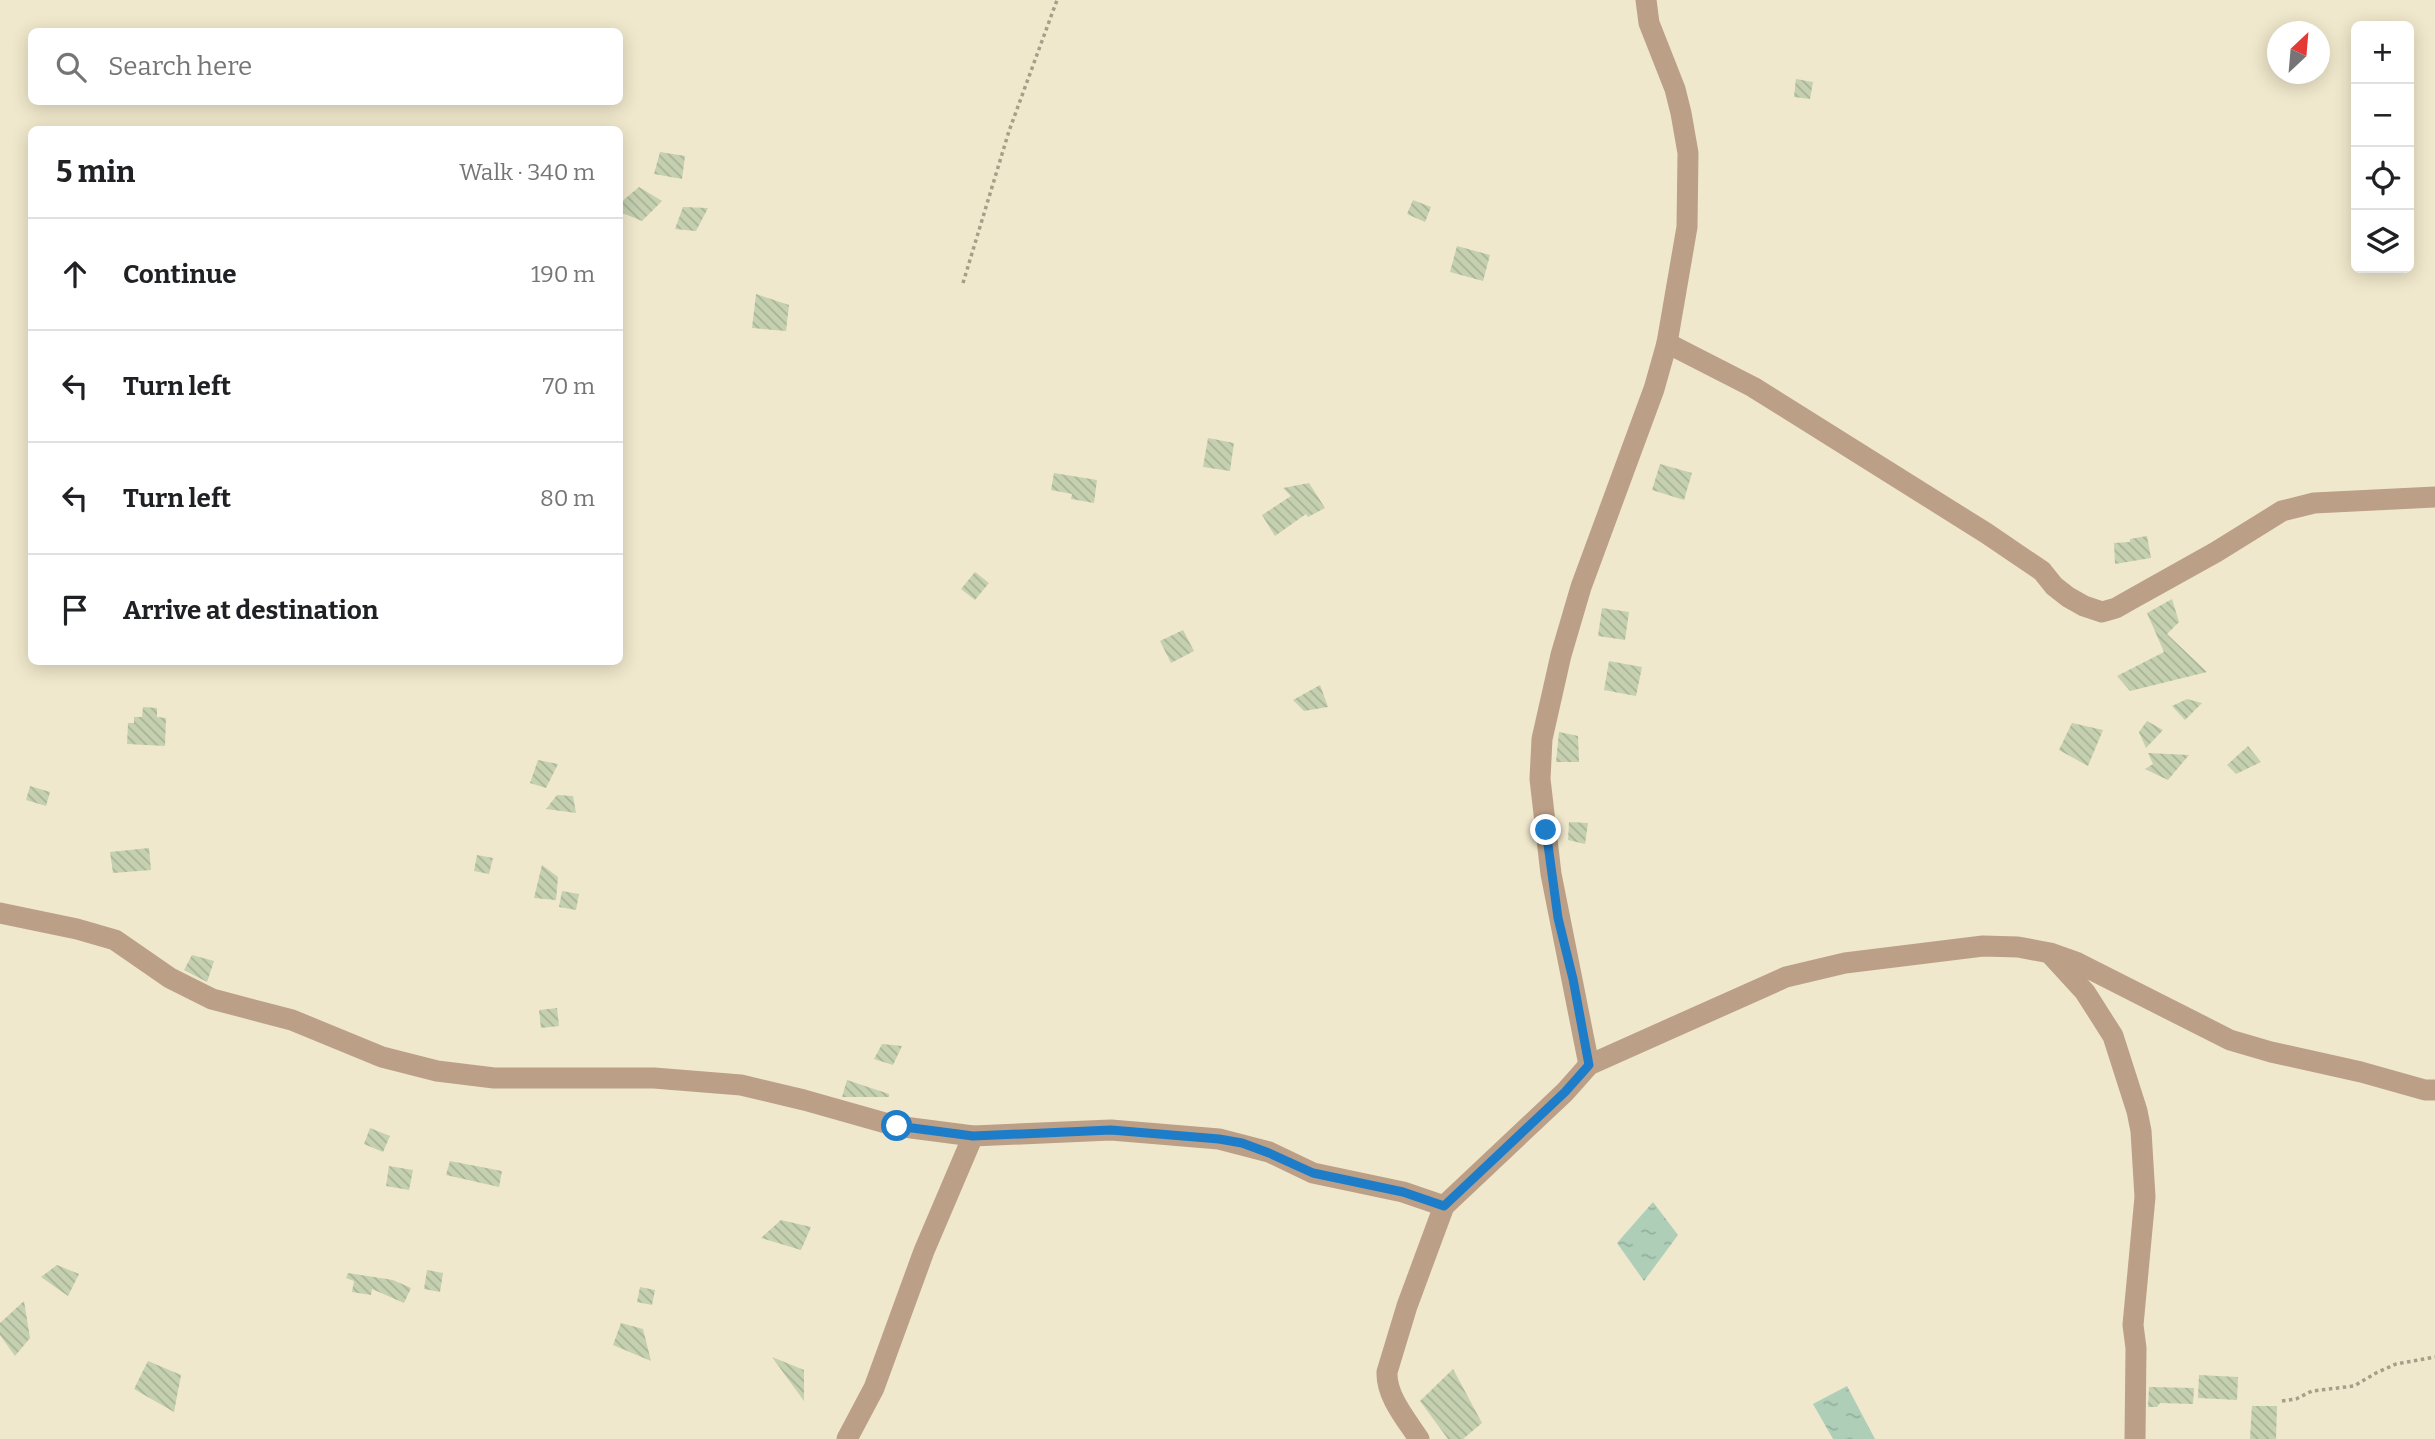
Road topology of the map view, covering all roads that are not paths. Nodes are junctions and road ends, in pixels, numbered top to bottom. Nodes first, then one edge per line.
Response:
1 (1646, 0) edge
2 (1667, 343) junction
3 (2435, 497) edge
4 (0, 913) edge
5 (2050, 954) junction
6 (1589, 1065) junction
7 (2435, 1090) edge
8 (973, 1136) junction
9 (1444, 1206) junction
10 (848, 1439) edge
11 (1419, 1439) edge
12 (2135, 1439) edge

1 - 2 street
2 - 3 street
2 - 6 street
4 - 8 street
5 - 6 street
5 - 7 street
5 - 12 street
6 - 9 street
8 - 9 street
8 - 10 street
9 - 11 street

